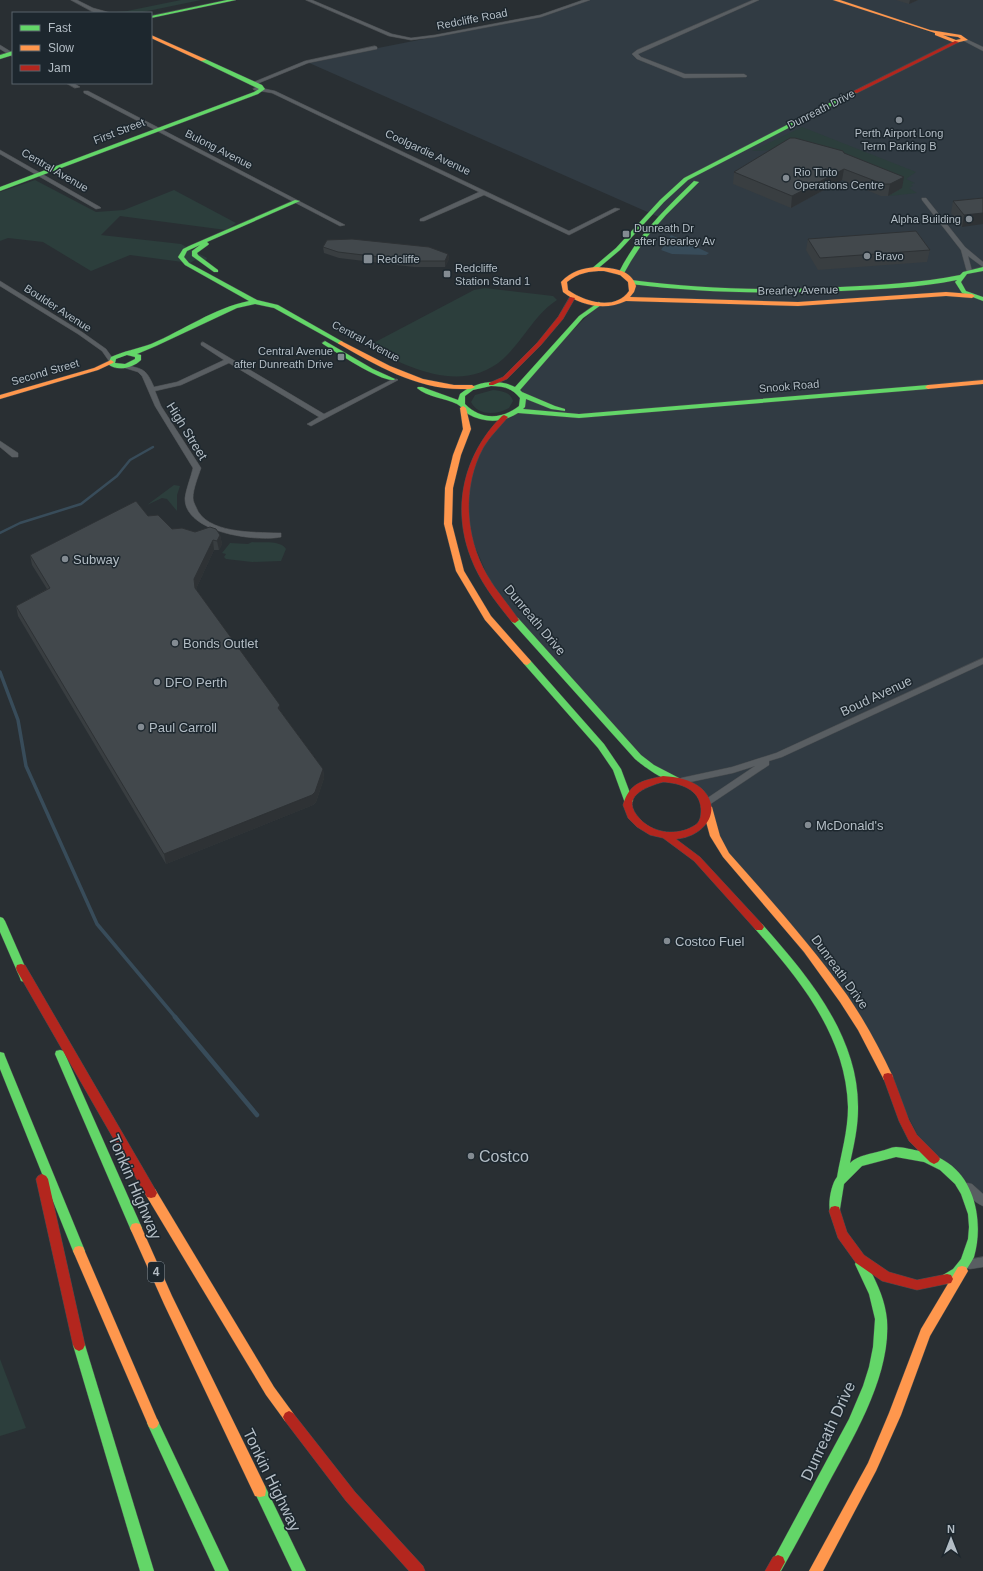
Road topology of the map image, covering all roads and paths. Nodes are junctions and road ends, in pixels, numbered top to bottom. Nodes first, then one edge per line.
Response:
1 (217, 0) edge
2 (234, 0) edge
3 (308, 0) edge
4 (588, 0) edge
5 (757, 0) edge
6 (835, 0) edge
7 (80, 1) edge
8 (94, 9) junction
9 (98, 12) edge
10 (105, 12) edge
11 (152, 13) edge
12 (152, 17) edge
13 (152, 36) edge
14 (954, 41) junction
15 (0, 48) edge
16 (375, 48) dead end
17 (983, 49) edge
18 (12, 54) edge
19 (0, 57) edge
20 (744, 76) dead end
21 (71, 84) edge
22 (77, 87) dead end
23 (257, 89) junction
24 (86, 92) dead end
25 (158, 129) junction
26 (0, 152) edge
27 (39, 174) junction
28 (698, 175) junction
29 (0, 189) edge
30 (485, 192) junction
31 (924, 199) dead end
32 (300, 202) junction
33 (98, 208) dead end
34 (617, 209) dead end
35 (422, 220) dead end
36 (342, 225) dead end
37 (963, 248) junction
38 (983, 264) edge
39 (983, 269) edge
40 (593, 270) junction
41 (969, 271) junction
42 (621, 274) junction
43 (960, 277) junction
44 (631, 282) junction
45 (0, 283) edge
46 (228, 287) junction
47 (572, 298) junction
48 (624, 299) junction
49 (979, 299) edge
50 (248, 302) junction
51 (599, 304) junction
52 (272, 308) junction
53 (203, 344) dead end
54 (104, 350) junction
55 (120, 354) junction
56 (136, 356) junction
57 (229, 360) junction
58 (112, 363) junction
59 (125, 367) junction
60 (140, 370) junction
61 (395, 380) junction
62 (983, 382) edge
63 (491, 384) junction
64 (472, 387) junction
65 (151, 390) junction
66 (519, 392) junction
67 (0, 397) edge
68 (462, 406) junction
69 (518, 411) junction
70 (596, 414) junction
71 (324, 417) junction
72 (504, 417) junction
73 (311, 424) dead end
74 (0, 443) edge
75 (15, 455) dead end
76 (278, 535) dead end
77 (983, 661) edge
78 (779, 755) junction
79 (678, 780) junction
80 (628, 801) junction
81 (707, 805) junction
82 (667, 837) junction
83 (0, 921) edge
84 (21, 968) junction
85 (0, 1056) edge
86 (34, 1138) junction
87 (937, 1162) junction
88 (842, 1179) junction
89 (968, 1188) junction
90 (983, 1201) edge
91 (854, 1254) junction
92 (983, 1262) edge
93 (966, 1268) junction
94 (147, 1571) edge
95 (222, 1571) edge
96 (299, 1571) edge
97 (418, 1571) edge
98 (773, 1571) edge
99 (816, 1571) edge

1 - 11 main road
2 - 12 main road
3 - 4 street, Redcliffe Road
5 - 20 street
6 - 14 main road
7 - 8 street
8 - 9 street
8 - 10 street
13 - 23 main road, Coolgardie Avenue
14 - 17 street
14 - 28 main road, Dunreath Drive
15 - 18 street
16 - 23 street
18 - 19 main road
21 - 22 street
23 - 25 main road, First Street
23 - 30 street, Coolgardie Avenue
24 - 25 street, Bulong Avenue
25 - 27 main road, First Street
25 - 32 street, Bulong Avenue
26 - 27 street, Central Avenue
27 - 29 main road, First Street
27 - 33 street, Central Avenue
28 - 40 main road, Dunreath Drive
28 - 42 main road, Dunreath Drive
30 - 34 street, Coolgardie Avenue
30 - 35 street
31 - 37 street
32 - 36 street, Bulong Avenue
32 - 46 main road, Central Avenue
32 - 50 main road, Central Avenue
37 - 38 street
37 - 41 street
39 - 41 main road
40 - 42 main road
40 - 47 main road
41 - 43 main road
42 - 44 main road
43 - 44 main road, Brearley Avenue
43 - 49 main road
44 - 48 main road
45 - 54 street, Boulder Avenue
46 - 50 main road, Central Avenue
46 - 50 main road
47 - 51 main road
47 - 63 main road
48 - 49 main road, Brearley Avenue
48 - 51 main road, Brearley Avenue
50 - 52 main road, Central Avenue
50 - 56 main road
51 - 66 main road
52 - 61 main road, Central Avenue
52 - 64 main road, Central Avenue
53 - 57 street
54 - 55 street, Boulder Avenue
54 - 58 street, Boulder Avenue
55 - 56 main road, Second Street
55 - 58 main road, Second Street
56 - 59 main road
56 - 60 street, High Street
57 - 65 street
57 - 71 street
58 - 59 main road
58 - 67 main road, Second Street
59 - 60 street
60 - 65 street, High Street
61 - 68 main road, Central Avenue
61 - 71 street
62 - 70 main road, Snook Road
63 - 64 main road, Central Avenue
63 - 66 main road, Snook Road
64 - 68 main road
65 - 76 street, High Street
66 - 69 main road
66 - 70 main road, Snook Road
68 - 72 main road, Central Avenue
68 - 80 main road
69 - 70 main road, Snook Road
69 - 72 main road
71 - 73 street
72 - 79 main road, Dunreath Drive
74 - 75 street
77 - 78 street, Boud Avenue
78 - 79 street, Boud Avenue
78 - 81 street, Boud Avenue
79 - 80 main road
79 - 81 main road
80 - 82 main road
81 - 82 main road
81 - 87 main road, Dunreath Drive
82 - 88 main road
83 - 84 main road, Tonkin Highway / 4
84 - 96 main road, Tonkin Highway / 4
84 - 97 main road
85 - 86 main road
86 - 94 main road
86 - 95 main road
87 - 88 main road
87 - 89 main road
88 - 91 main road
89 - 90 street
89 - 93 main road
91 - 93 main road
91 - 98 main road, Dunreath Drive
92 - 93 street
93 - 99 main road

